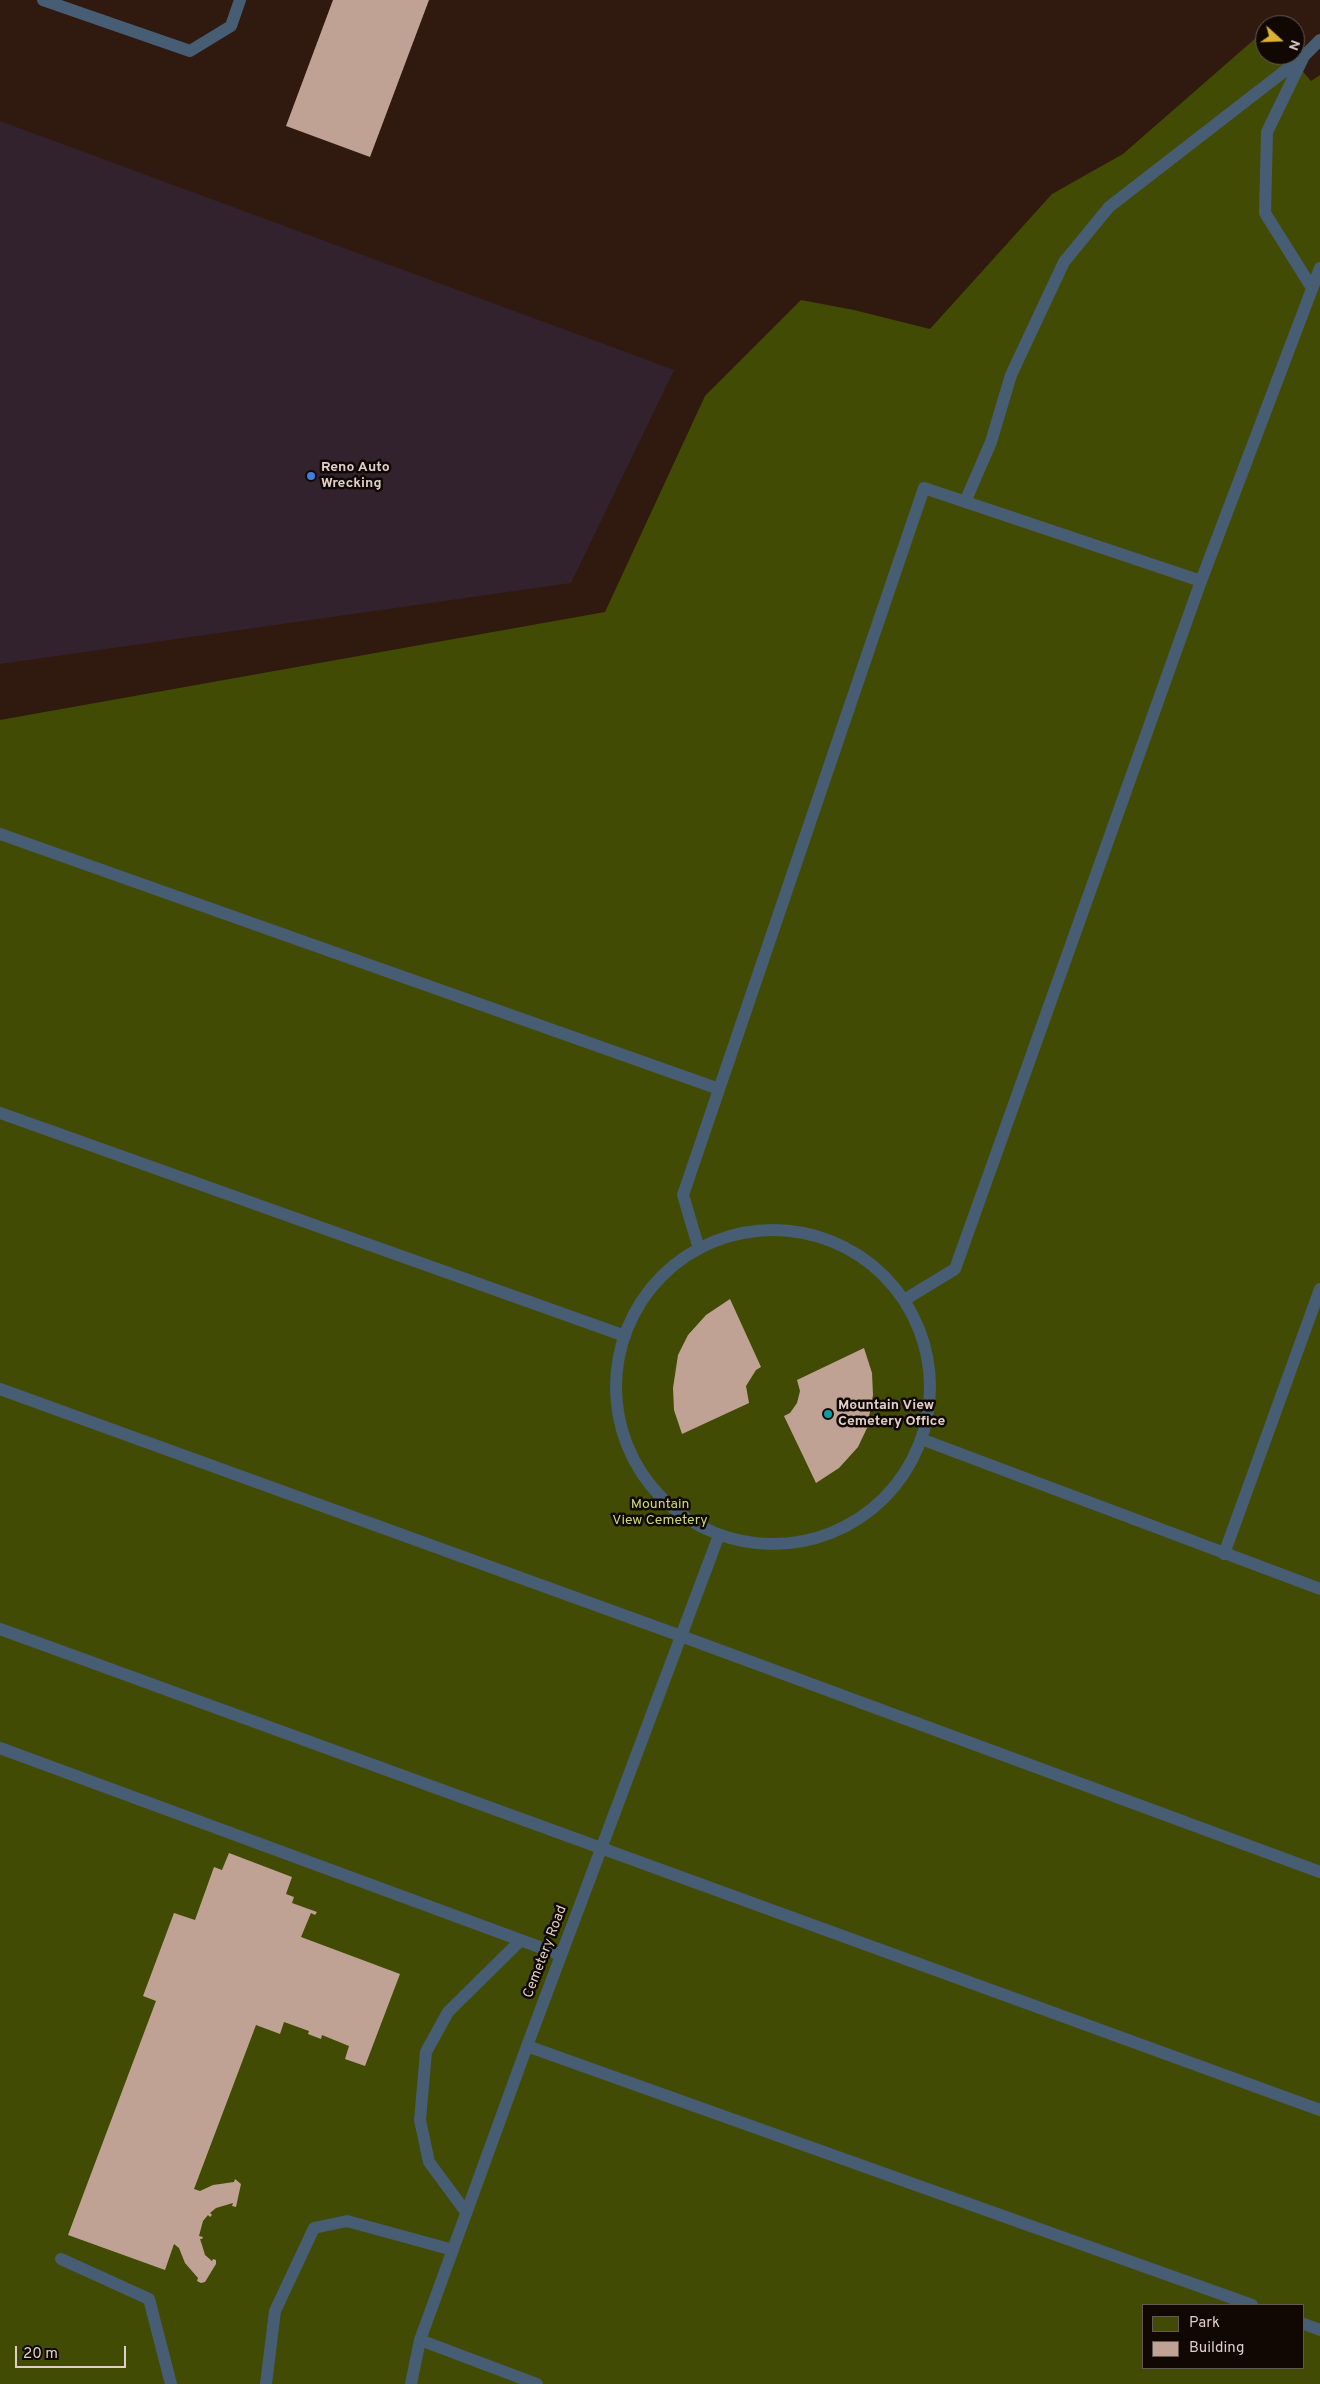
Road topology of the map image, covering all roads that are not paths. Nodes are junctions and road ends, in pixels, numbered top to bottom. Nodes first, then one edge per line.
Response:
1 (43, 0) edge
2 (240, 0) edge
3 (1320, 40) edge
4 (1305, 55) edge
5 (1292, 65) edge
6 (1300, 65) edge
7 (1320, 268) edge
8 (1312, 288) junction
9 (965, 502) junction
10 (1201, 581) junction
11 (0, 834) edge
12 (719, 1089) junction
13 (0, 1113) edge
14 (699, 1249) junction
15 (1320, 1288) edge
16 (904, 1300) junction
17 (625, 1336) junction
18 (0, 1389) edge
19 (921, 1439) junction
20 (719, 1535) junction
21 (1224, 1554) junction
22 (1320, 1590) edge
23 (0, 1629) edge
24 (681, 1636) junction
25 (0, 1748) edge
26 (601, 1848) junction
27 (1320, 1872) edge
28 (520, 1941) junction
29 (561, 1955) junction
30 (527, 2046) junction
31 (1320, 2110) edge
32 (466, 2212) junction
33 (453, 2250) junction
34 (61, 2259) dead end
35 (1249, 2304) edge
36 (1305, 2324) edge
37 (1320, 2330) edge
38 (420, 2340) junction
39 (170, 2384) edge
40 (266, 2384) edge
41 (411, 2384) edge
42 (537, 2384) edge

1 - 2 lane
3 - 4 lane
5 - 9 lane
6 - 8 lane
7 - 8 lane
8 - 10 lane
9 - 10 lane
9 - 12 lane
10 - 16 lane
11 - 12 lane
12 - 14 lane
13 - 17 lane
14 - 16 lane
14 - 17 lane
15 - 21 lane
16 - 19 lane
17 - 20 lane
18 - 24 lane
19 - 20 lane
19 - 21 lane
20 - 24 lane, Cemetery Road
21 - 22 lane
23 - 26 lane
24 - 26 lane, Cemetery Road
24 - 27 lane
25 - 28 lane
26 - 29 lane, Cemetery Road
26 - 31 lane
28 - 29 lane
28 - 32 lane
29 - 30 lane, Cemetery Road
30 - 32 lane, Cemetery Road
30 - 35 lane
32 - 33 lane, Cemetery Road
33 - 38 lane, Cemetery Road
33 - 40 lane
34 - 39 lane
36 - 37 lane
38 - 41 lane, Cemetery Road
38 - 42 lane

